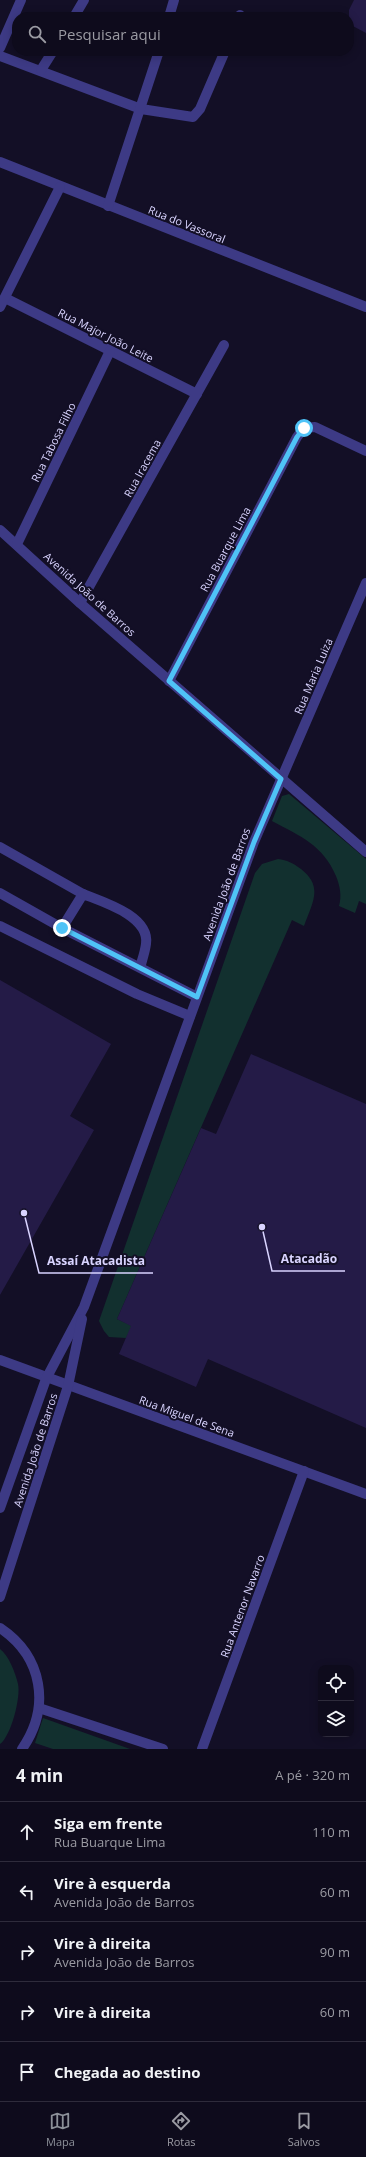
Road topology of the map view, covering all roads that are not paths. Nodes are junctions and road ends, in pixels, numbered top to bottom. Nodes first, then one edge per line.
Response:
1 (21, 0) edge
2 (84, 0) edge
3 (174, 0) edge
4 (16, 12) edge
5 (77, 12) edge
6 (170, 12) edge
7 (12, 21) edge
8 (0, 48) edge
9 (0, 56) edge
10 (50, 56) edge
11 (157, 56) edge
12 (223, 56) edge
13 (41, 70) junction
14 (141, 108) junction
15 (0, 162) edge
16 (60, 187) junction
17 (108, 206) junction
18 (5, 298) junction
19 (0, 307) edge
20 (366, 307) edge
21 (224, 345) dead end
22 (110, 351) junction
23 (197, 394) junction
24 (366, 451) edge
25 (0, 530) edge
26 (17, 544) junction
27 (366, 583) edge
28 (80, 603) junction
29 (169, 681) junction
30 (281, 779) junction
31 (0, 847) edge
32 (366, 852) edge
33 (0, 894) edge
34 (83, 894) junction
35 (0, 926) edge
36 (62, 928) junction
37 (140, 968) junction
38 (197, 997) junction
39 (190, 1016) junction
40 (84, 1307) junction
41 (0, 1360) edge
42 (46, 1379) junction
43 (68, 1386) junction
44 (304, 1471) junction
45 (366, 1494) edge
46 (0, 1508) edge
47 (0, 1597) edge
48 (0, 1628) edge
49 (39, 1708) junction
50 (23, 1749) edge
51 (163, 1749) edge
52 (202, 1749) edge

1 - 4 street
2 - 5 street
3 - 6 street
7 - 8 street
9 - 13 street
10 - 13 street
11 - 14 street
12 - 14 street
13 - 14 street
14 - 17 street
15 - 16 street, Rua do Vassoral
16 - 17 street, Rua do Vassoral
16 - 18 street
17 - 20 street, Rua do Vassoral
18 - 19 street
18 - 22 street, Rua Major João Leite
21 - 23 street, Rua Iracema
22 - 23 street, Rua Major João Leite
22 - 26 street, Rua Tabosa Filho
23 - 28 street, Rua Iracema
24 - 29 street, Rua Buarque Lima
25 - 26 street, Avenida João de Barros
26 - 28 street, Avenida João de Barros
27 - 30 street, Rua Maria Luiza
28 - 29 street, Avenida João de Barros
29 - 30 street, Avenida João de Barros
30 - 32 street
30 - 38 street, Avenida João de Barros
31 - 34 street
33 - 36 street
34 - 36 street
34 - 37 street
35 - 39 street
36 - 37 street
37 - 38 street
38 - 39 street, Avenida João de Barros
39 - 40 street, Avenida João de Barros
40 - 42 street, Avenida João de Barros
40 - 43 street, Avenida João de Barros
41 - 42 street, Rua Miguel de Sena
42 - 43 street, Rua Miguel de Sena
42 - 46 street, Avenida João de Barros
43 - 44 street, Rua Miguel de Sena
43 - 47 street, Avenida João de Barros
44 - 45 street, Rua Miguel de Sena
44 - 52 street, Rua Antenor Navarro
48 - 49 street
49 - 50 street
49 - 51 street

